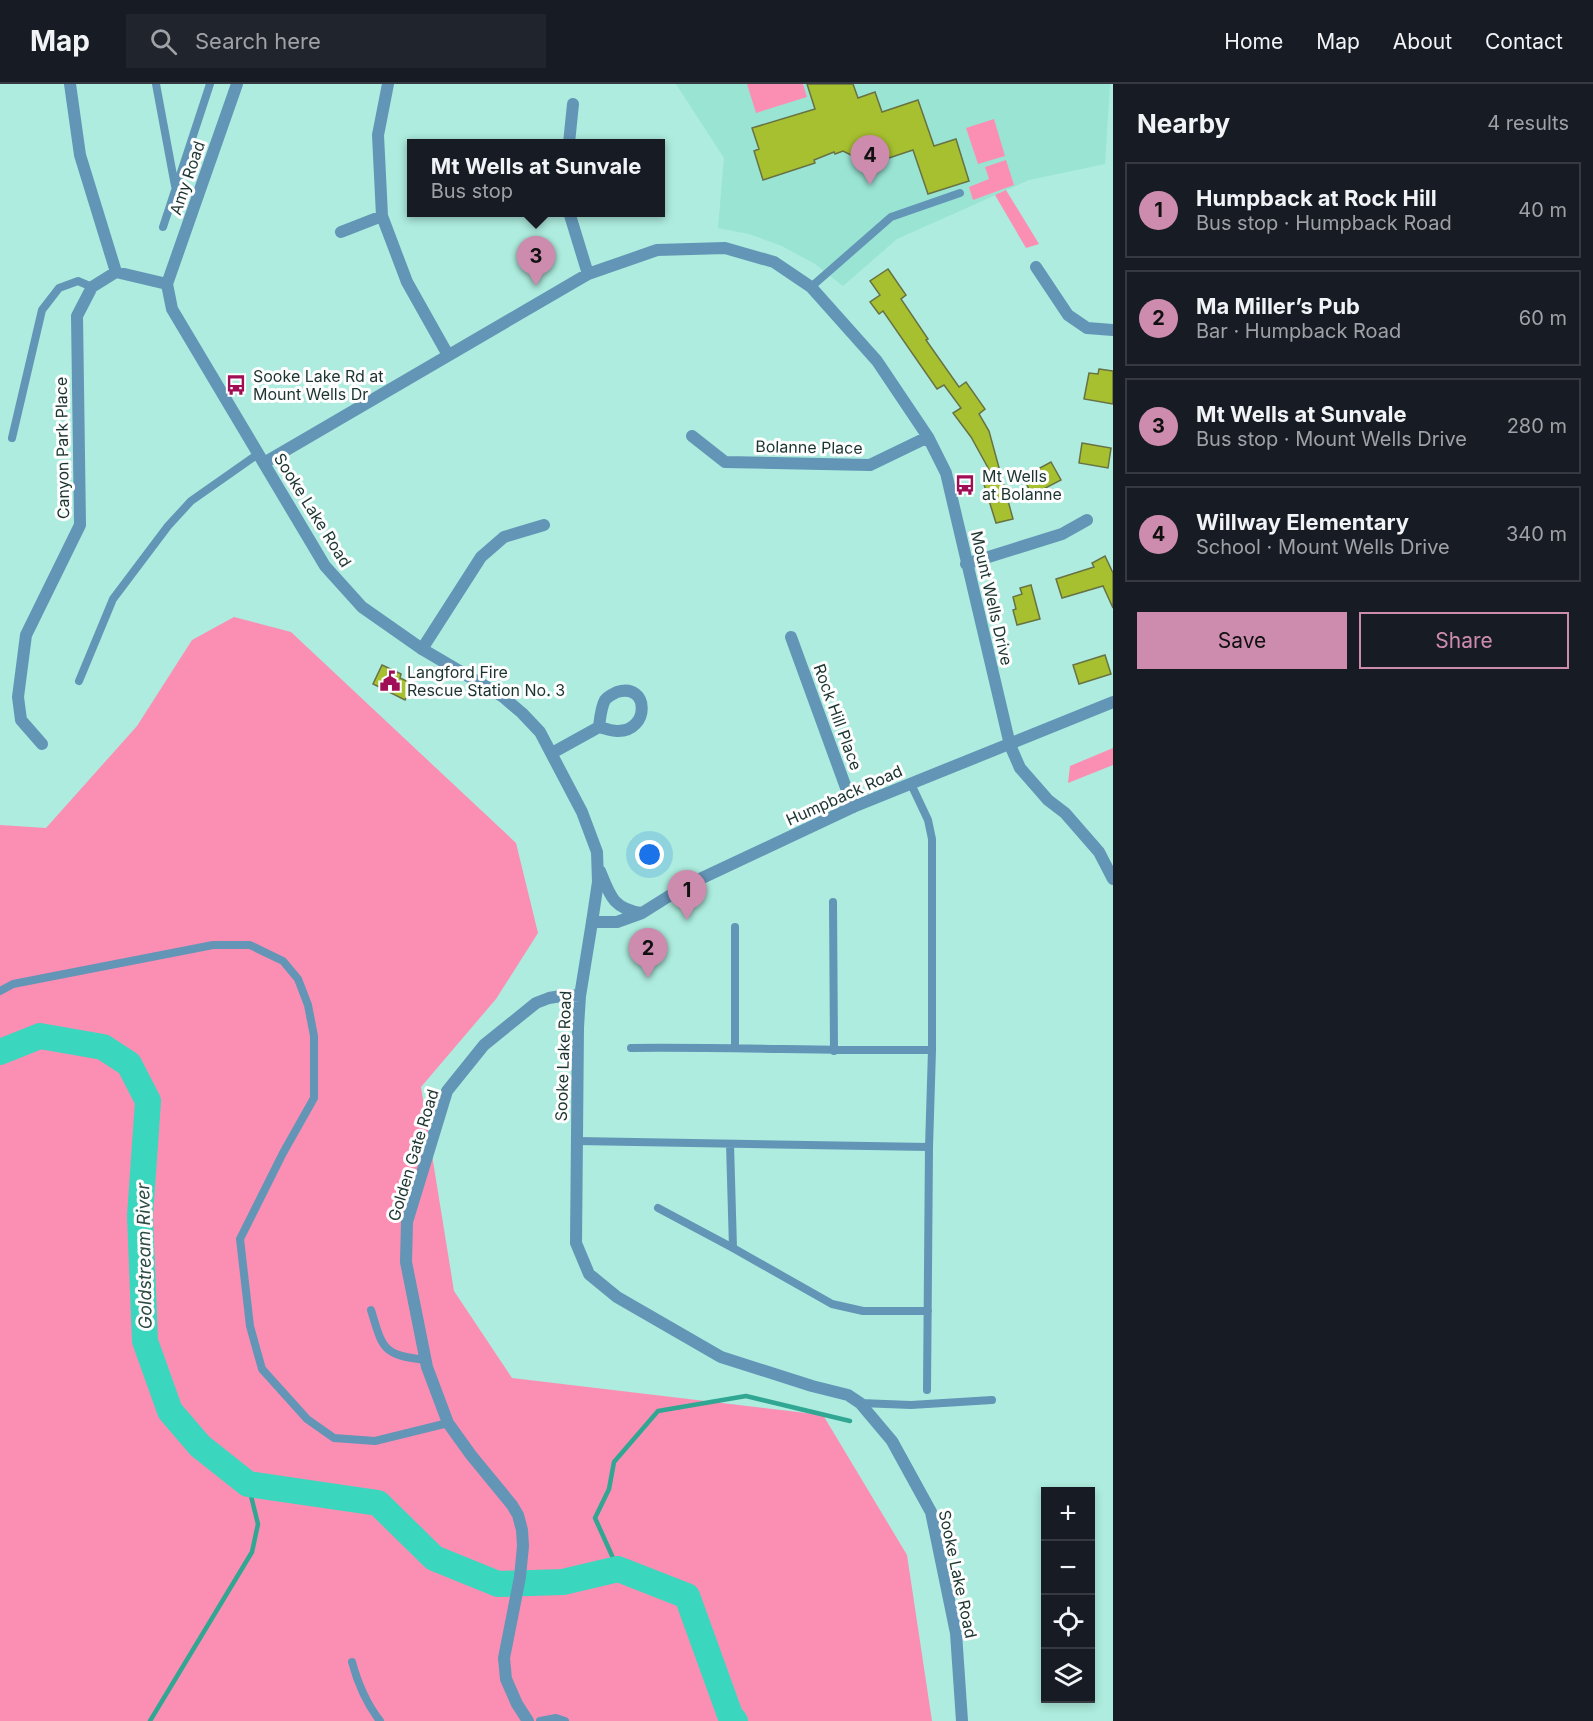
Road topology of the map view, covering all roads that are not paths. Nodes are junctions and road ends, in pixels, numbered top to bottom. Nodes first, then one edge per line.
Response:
1 (70, 84) edge
2 (156, 84) edge
3 (210, 84) edge
4 (237, 84) edge
5 (388, 84) edge
6 (573, 104) dead end
7 (570, 139) edge
8 (175, 188) junction
9 (960, 193) dead end
10 (382, 216) junction
11 (570, 217) edge
12 (163, 227) dead end
13 (341, 232) dead end
14 (1036, 267) dead end
15 (116, 272) junction
16 (588, 274) junction
17 (167, 284) junction
18 (811, 286) junction
19 (92, 287) junction
20 (1113, 330) edge
21 (448, 355) junction
22 (692, 436) dead end
23 (928, 437) junction
24 (12, 438) dead end
25 (261, 458) junction
26 (1087, 520) dead end
27 (544, 525) dead end
28 (966, 564) junction
29 (791, 637) dead end
30 (422, 649) junction
31 (79, 681) dead end
32 (1113, 702) edge
33 (599, 727) dead end
34 (42, 744) dead end
35 (1010, 745) junction
36 (552, 753) junction
37 (911, 784) junction
38 (853, 807) junction
39 (599, 868) junction
40 (1113, 879) edge
41 (833, 902) dead end
42 (642, 913) junction
43 (592, 922) junction
44 (735, 927) dead end
45 (0, 991) edge
46 (580, 996) junction
47 (735, 1047) junction
48 (631, 1048) dead end
49 (932, 1050) junction
50 (834, 1051) junction
51 (577, 1141) junction
52 (730, 1144) junction
53 (929, 1148) junction
54 (658, 1208) dead end
55 (733, 1248) junction
56 (371, 1310) dead end
57 (928, 1311) junction
58 (426, 1360) junction
59 (927, 1390) dead end
60 (992, 1400) dead end
61 (860, 1403) junction
62 (448, 1423) junction
63 (352, 1662) dead end
64 (380, 1721) edge
65 (528, 1721) edge
66 (540, 1721) edge
67 (565, 1721) edge
68 (962, 1721) edge

1 - 15 street
2 - 8 lane
3 - 8 lane
4 - 17 street, Amy Road
5 - 10 street
6 - 7 street
8 - 12 lane
9 - 18 lane
10 - 13 street
10 - 21 street
11 - 16 street
14 - 20 street
15 - 17 street
15 - 19 street, Canyon Park Place
16 - 18 street, Mount Wells Drive
16 - 21 street, Mount Wells Drive
17 - 25 street, Sooke Lake Road
18 - 23 street, Mount Wells Drive
19 - 24 lane
19 - 34 street, Canyon Park Place
21 - 25 street, Mount Wells Drive
22 - 23 street, Bolanne Place
23 - 28 street, Mount Wells Drive
25 - 30 street, Sooke Lake Road
25 - 31 lane
26 - 28 street
27 - 30 street
28 - 35 street, Mount Wells Drive
29 - 38 street, Rock Hill Place
30 - 36 street, Sooke Lake Road
32 - 35 street, Humpback Road
33 - 36 street
35 - 37 street, Humpback Road
35 - 40 street, Mount Wells Drive
36 - 39 street, Sooke Lake Road
37 - 38 street, Humpback Road
37 - 49 lane
38 - 42 street, Humpback Road
39 - 42 street
39 - 43 street, Sooke Lake Road
41 - 50 lane
42 - 43 street, Humpback Road
43 - 46 street, Sooke Lake Road
44 - 47 lane
45 - 62 lane
46 - 51 street, Sooke Lake Road
46 - 58 street, Golden Gate Road
47 - 48 lane
47 - 50 lane
49 - 50 lane
49 - 53 lane
51 - 52 lane
51 - 61 street, Sooke Lake Road
52 - 53 lane
52 - 55 lane
53 - 57 lane
54 - 55 lane
55 - 57 lane
56 - 58 lane
57 - 59 lane
58 - 62 street, Golden Gate Road
60 - 61 lane
61 - 68 street, Sooke Lake Road
62 - 65 street, Golden Gate Road
63 - 64 lane
66 - 67 lane

